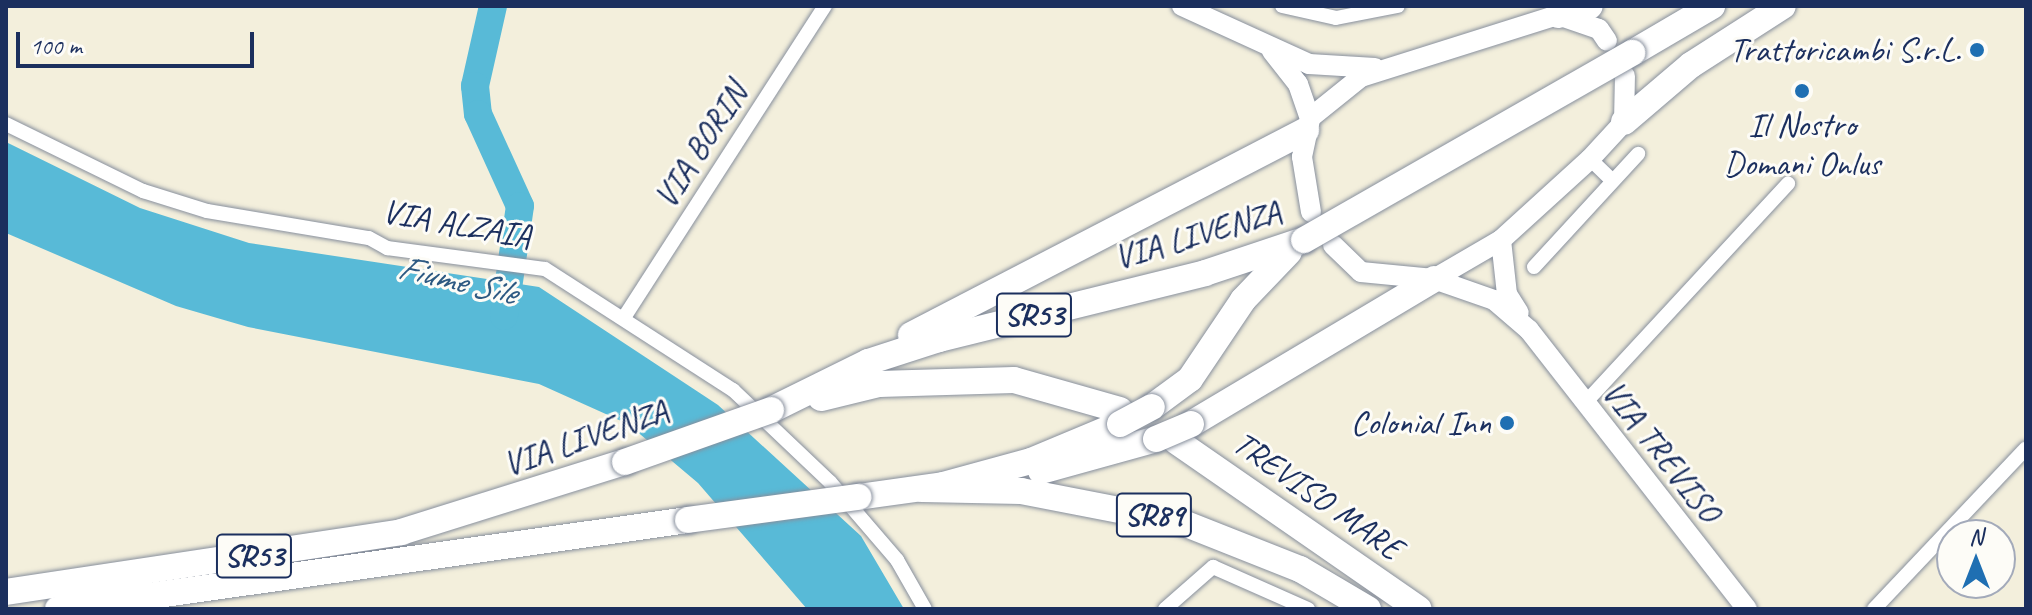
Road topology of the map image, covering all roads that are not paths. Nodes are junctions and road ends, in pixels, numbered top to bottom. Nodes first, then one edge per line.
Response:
1 (825, 6) edge
2 (1182, 6) edge
3 (1282, 6) edge
4 (1398, 6) edge
5 (1590, 6) edge
6 (1712, 6) edge
7 (1783, 6) edge
8 (1558, 15) junction
9 (1607, 41) dead end
10 (1269, 48) junction
11 (1629, 64) junction
12 (1379, 67) junction
13 (1624, 122) junction
14 (6, 124) edge
15 (1308, 124) junction
16 (1638, 154) dead end
17 (1590, 159) junction
18 (1612, 180) junction
19 (1788, 184) dead end
20 (1311, 212) dead end
21 (1304, 240) junction
22 (1501, 240) junction
23 (1333, 245) dead end
24 (1534, 267) dead end
25 (1434, 279) junction
26 (625, 316) junction
27 (1529, 330) junction
28 (868, 362) junction
29 (1585, 403) junction
30 (771, 410) junction
31 (1120, 417) junction
32 (1174, 435) junction
33 (2026, 448) edge
34 (922, 489) junction
35 (956, 489) junction
36 (6, 592) edge
37 (58, 609) edge
38 (925, 609) edge
39 (1165, 609) edge
40 (1308, 609) edge
41 (1368, 609) edge
42 (1419, 609) edge
43 (1747, 609) edge
44 (1874, 609) edge

1 - 26 street, VIA BORIN
2 - 10 main road
3 - 4 street
5 - 8 highway
6 - 11 highway, SR53
7 - 13 highway
8 - 9 main road
8 - 12 main road
10 - 12 main road
10 - 15 main road
11 - 13 main road
11 - 21 highway, SR53, bridge
12 - 15 main road
13 - 17 main road
14 - 26 street, VIA ALZAIA
15 - 20 main road
15 - 28 highway
16 - 18 street
17 - 18 street
17 - 22 main road
18 - 24 street
19 - 29 street
21 - 28 highway, VIA LIVENZA / SR53
21 - 31 highway, VIA LIVENZA / SR53, bridge
22 - 25 main road
22 - 27 main road, VIA TREVISO
23 - 25 main road, VIA TREVISO
25 - 27 main road, VIA TREVISO
25 - 32 highway
26 - 38 street, VIA ALZAIA
27 - 29 main road, VIA TREVISO
28 - 30 highway, VIA LIVENZA / SR53
29 - 43 main road, VIA TREVISO
30 - 31 highway
30 - 36 highway, VIA LIVENZA / SR53, bridge
31 - 34 highway, VIA LIVENZA / SR53
32 - 35 highway
32 - 42 highway, TREVISO MARE / SR89
33 - 44 street
34 - 35 highway, TREVISO MARE / SR89
34 - 37 highway, VIA LIVENZA / SR53, bridge
35 - 41 highway, TREVISO MARE / SR89
39 - 40 street

